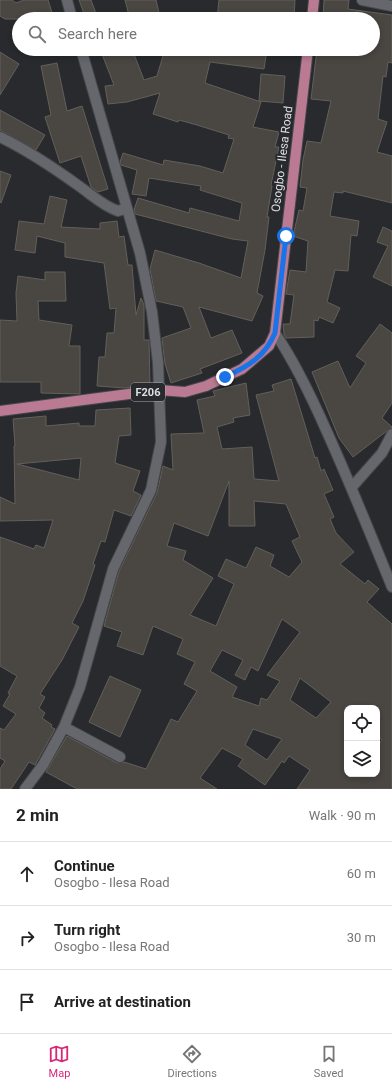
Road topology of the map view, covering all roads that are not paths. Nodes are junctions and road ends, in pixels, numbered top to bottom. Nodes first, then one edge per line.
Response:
1 (67, 0) edge
2 (314, 0) edge
3 (362, 0) edge
4 (392, 6) edge
5 (70, 12) edge
6 (313, 12) edge
7 (83, 56) edge
8 (307, 56) edge
9 (0, 137) edge
10 (127, 208) junction
11 (275, 333) junction
12 (159, 390) junction
13 (0, 411) edge
14 (392, 434) edge
15 (352, 487) junction
16 (392, 587) edge
17 (64, 727) junction
18 (120, 757) dead end
19 (25, 789) edge

1 - 5 street
2 - 6 main road
3 - 4 street
7 - 10 street
8 - 11 main road, Osogbo - Ilesa Road / F206
9 - 10 street
10 - 12 street
11 - 12 main road, Osogbo - Ilesa Road / F206
11 - 15 street
12 - 13 main road, Osogbo - Ilesa Road / F206
12 - 17 street
14 - 15 street
15 - 16 street
17 - 18 street
17 - 19 street

